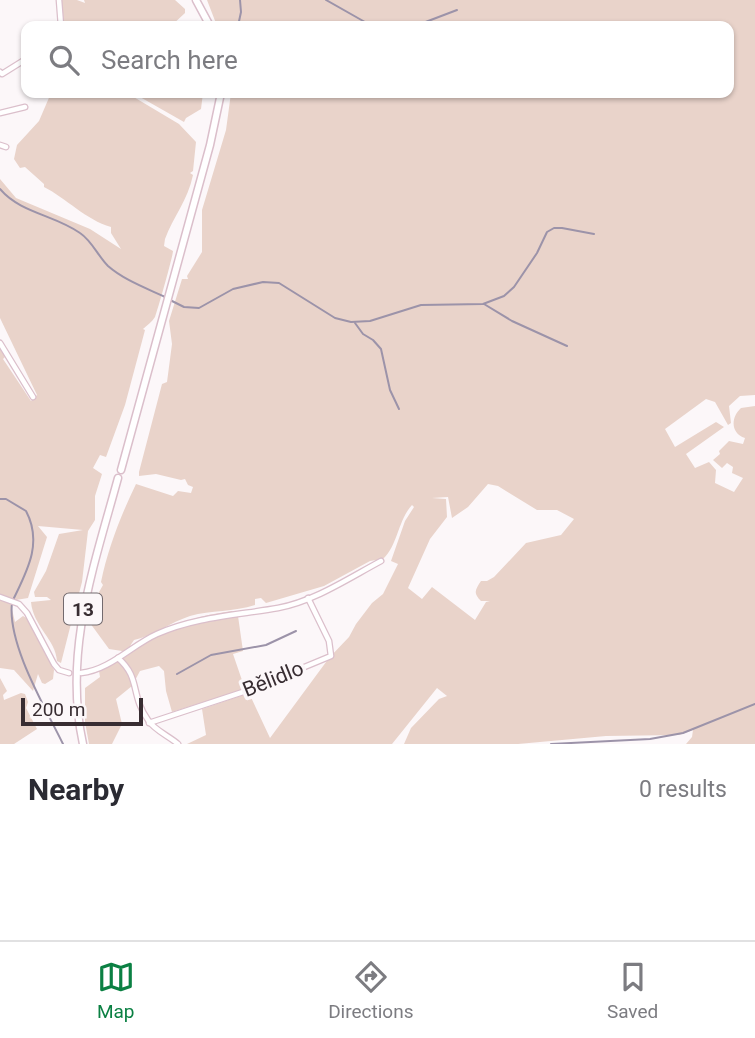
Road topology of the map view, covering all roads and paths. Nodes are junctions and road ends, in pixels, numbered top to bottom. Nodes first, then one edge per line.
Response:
1 (59, 0) edge
2 (196, 0) edge
3 (61, 21) edge
4 (207, 21) edge
5 (21, 63) edge
6 (0, 72) edge
7 (220, 98) edge
8 (25, 107) dead end
9 (0, 113) edge
10 (0, 344) edge
11 (33, 397) dead end
12 (121, 470) dead end
13 (118, 478) dead end
14 (381, 561) dead end
15 (0, 597) edge
16 (308, 598) junction
17 (118, 658) junction
18 (69, 673) dead end
19 (81, 673) dead end
20 (149, 723) junction
21 (83, 744) edge
22 (178, 744) edge

1 - 3 street
2 - 4 main road
5 - 6 street
7 - 12 main road
8 - 9 street
10 - 11 street
13 - 21 main road, 13
14 - 16 street
15 - 18 street
16 - 17 street
16 - 20 street, Bělidlo
17 - 19 street
17 - 20 street
20 - 22 street

